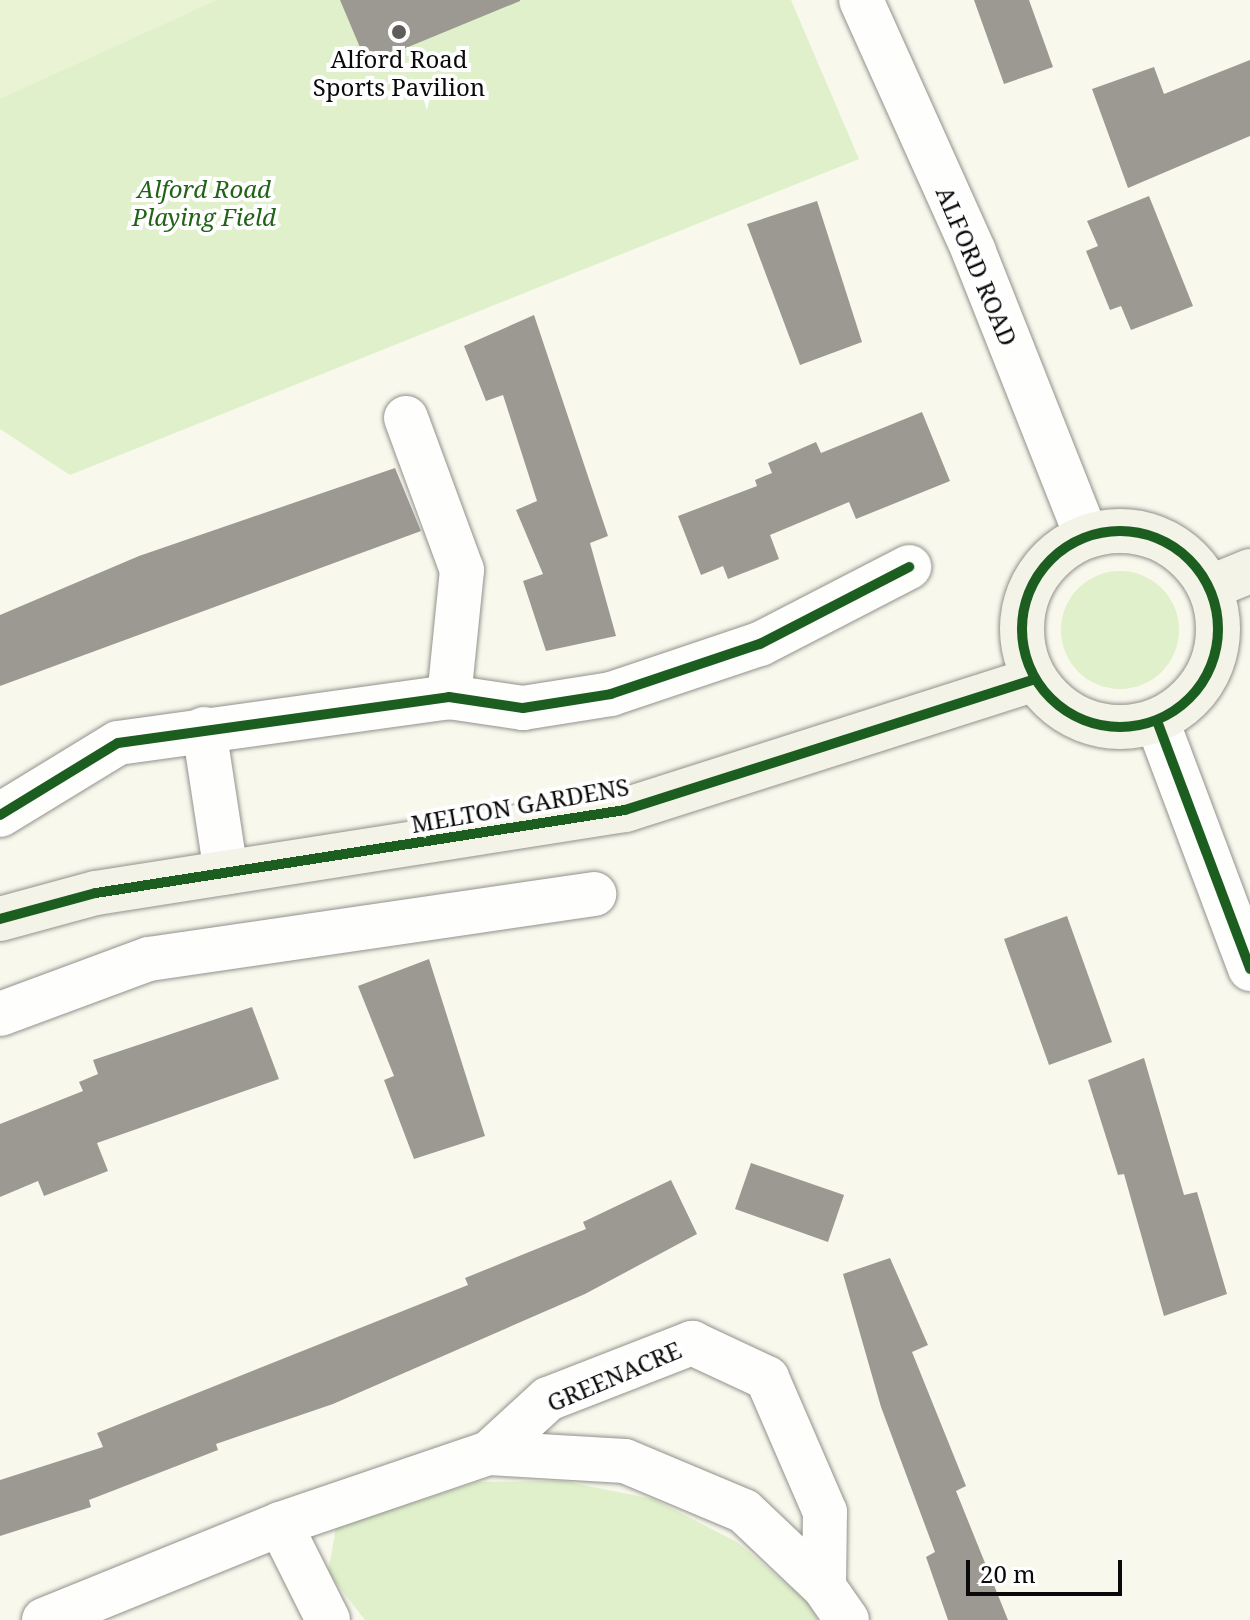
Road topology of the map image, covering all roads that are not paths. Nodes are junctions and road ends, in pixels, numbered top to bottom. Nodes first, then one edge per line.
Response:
1 (861, 0) edge
2 (406, 418) dead end
3 (1086, 535) junction
4 (909, 567) dead end
5 (1231, 579) edge
6 (1035, 679) junction
7 (449, 697) junction
8 (1157, 721) junction
9 (204, 729) junction
10 (0, 815) edge
11 (226, 872) junction
12 (594, 894) dead end
13 (0, 919) edge
14 (1250, 969) edge
15 (0, 1014) edge
16 (489, 1453) junction
17 (280, 1524) junction
18 (835, 1604) edge
19 (44, 1620) edge
20 (328, 1620) edge

1 - 3 street, ALFORD ROAD
2 - 7 street
3 - 5 street
3 - 6 street
4 - 7 street
5 - 8 street
6 - 8 street
6 - 11 street, MELTON GARDENS
7 - 9 street
8 - 14 street
9 - 10 street
9 - 11 street
11 - 13 street, MELTON GARDENS
12 - 15 street
16 - 17 street, GREENACRE
16 - 18 street, GREENACRE
16 - 18 street, GREENACRE
17 - 19 street, GREENACRE
17 - 20 street

